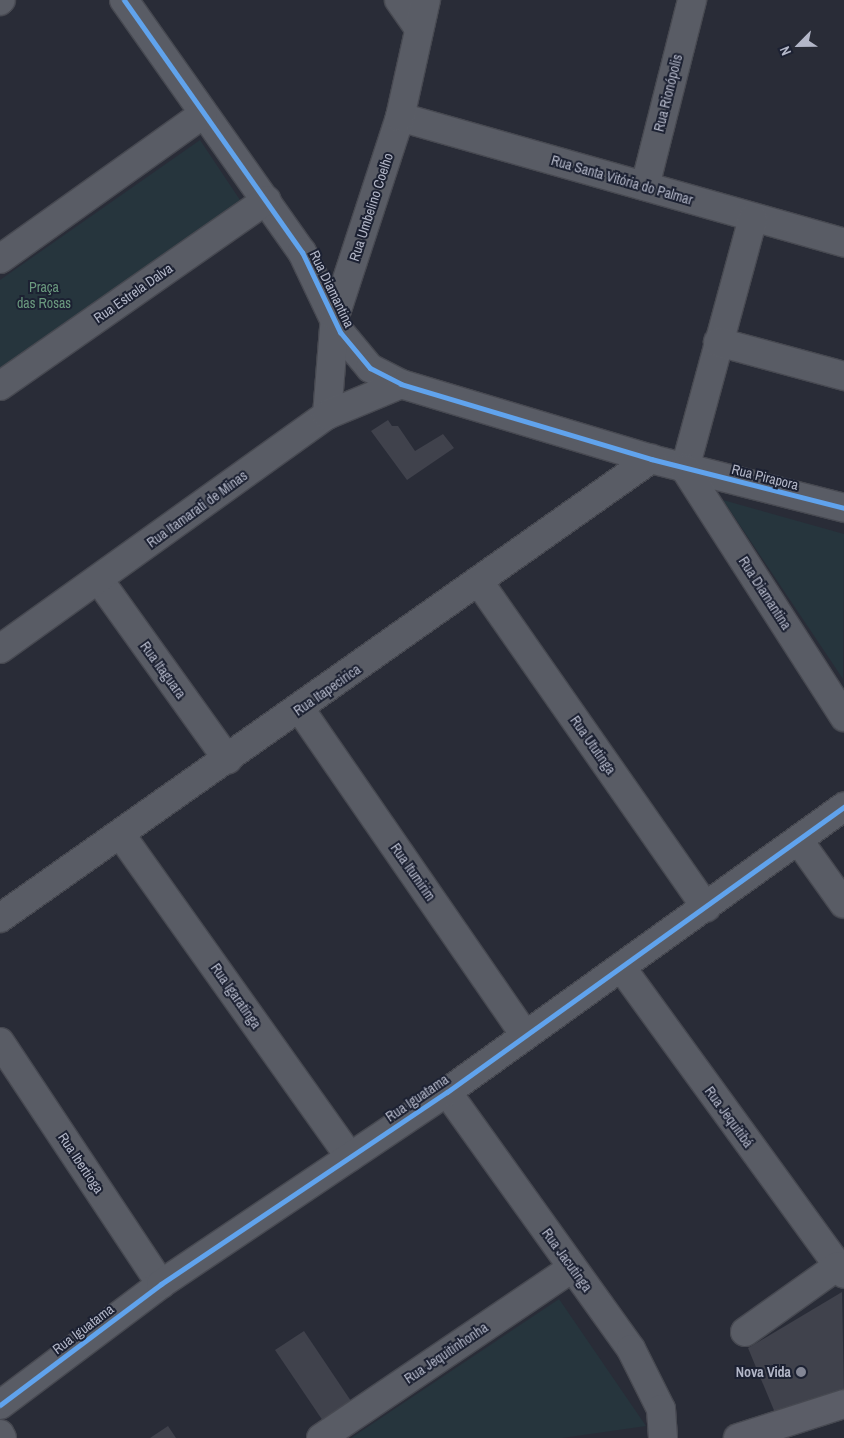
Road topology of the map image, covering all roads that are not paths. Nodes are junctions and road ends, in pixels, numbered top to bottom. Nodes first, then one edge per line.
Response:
1 (124, 0) edge
2 (399, 0) edge
3 (426, 0) edge
4 (692, 0) edge
5 (418, 27) junction
6 (203, 114) junction
7 (400, 117) junction
8 (645, 186) junction
9 (267, 200) junction
10 (753, 218) junction
11 (844, 243) edge
12 (0, 259) edge
13 (335, 316) junction
14 (718, 342) junction
15 (844, 376) edge
16 (400, 384) junction
17 (0, 386) edge
18 (328, 415) junction
19 (651, 459) junction
20 (685, 469) junction
21 (844, 508) edge
22 (99, 580) junction
23 (479, 582) junction
24 (0, 648) edge
25 (300, 709) junction
26 (844, 716) edge
27 (228, 760) junction
28 (844, 807) edge
29 (121, 835) junction
30 (799, 841) junction
31 (844, 904) edge
32 (706, 908) junction
33 (0, 918) edge
34 (621, 967) junction
35 (525, 1035) junction
36 (0, 1042) edge
37 (447, 1092) junction
38 (350, 1157) junction
39 (572, 1268) junction
40 (841, 1270) edge
41 (162, 1284) junction
42 (745, 1332) dead end
43 (844, 1404) edge
44 (0, 1405) edge
45 (0, 1434) edge
46 (2, 1438) edge
47 (321, 1438) edge
48 (662, 1438) edge
49 (738, 1438) edge

1 - 6 street, Rua Diamantina
2 - 5 street
3 - 5 street, Rua Umbelino Coelho
4 - 8 street, Rua Rionópolis
5 - 7 street, Rua Umbelino Coelho
6 - 9 street, Rua Diamantina
6 - 12 street
7 - 8 street, Rua Santa Vitória do Palmar
7 - 13 street, Rua Umbelino Coelho
8 - 10 street, Rua Santa Vitória do Palmar
9 - 13 street, Rua Diamantina
9 - 17 street, Rua Estrela Dalva
10 - 11 street, Rua Santa Vitória do Palmar
10 - 14 street
13 - 16 street, Rua Diamantina
13 - 18 street, Rua Umbelino Coelho
14 - 15 street
14 - 20 street
16 - 18 street, Rua Itamarati de Minas
16 - 19 street, Rua Diamantina
18 - 22 street, Rua Itamarati de Minas
19 - 20 street, Rua Pirapora
19 - 23 street, Rua Itapecirica
20 - 21 street, Rua Pirapora
20 - 26 street, Rua Diamantina
22 - 24 street, Rua Itamarati de Minas
22 - 27 street, Rua Itaguara
23 - 25 street, Rua Itapecirica
23 - 32 street, Rua Ututinga
25 - 27 street, Rua Itapecirica
25 - 35 street, Rua Itumirim
27 - 29 street, Rua Itapecirica
28 - 30 street, Rua Iguatama
29 - 33 street, Rua Itapecirica
29 - 38 street, Rua Igaratinga
30 - 31 street
30 - 32 street, Rua Iguatama
32 - 34 street, Rua Iguatama
34 - 35 street, Rua Iguatama
34 - 40 street, Rua Jequitibá
35 - 37 street, Rua Iguatama
36 - 41 street, Rua Ibertioga
37 - 38 street, Rua Iguatama
37 - 39 street, Rua Jacutinga
38 - 41 street, Rua Iguatama
39 - 47 street, Rua Jequitinhonha
39 - 48 street, Rua Jacutinga
40 - 42 street, Rua Jequitibá
41 - 44 street, Rua Iguatama
43 - 49 main road
45 - 46 street

